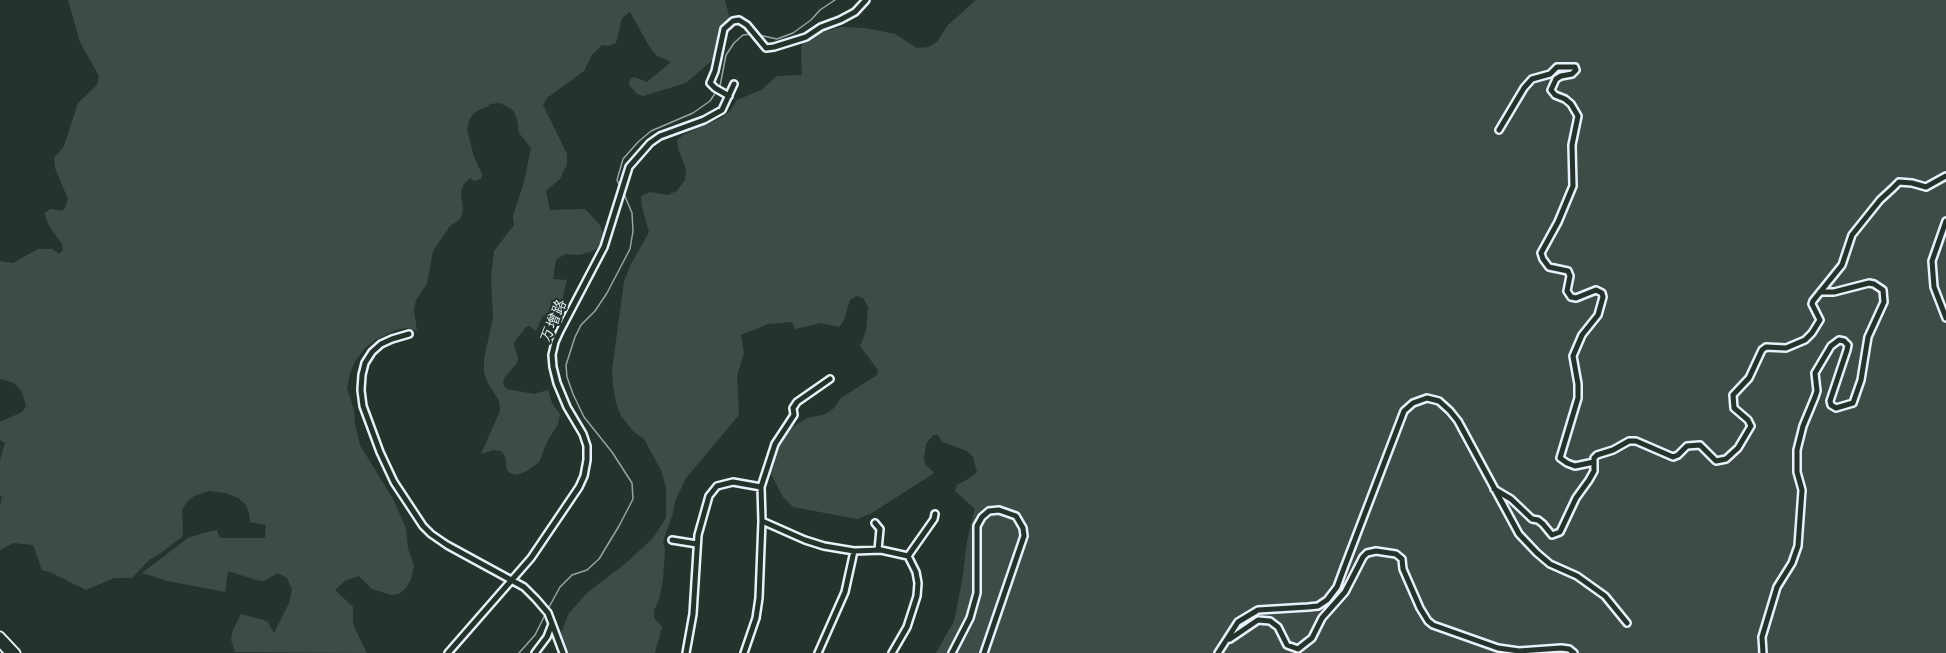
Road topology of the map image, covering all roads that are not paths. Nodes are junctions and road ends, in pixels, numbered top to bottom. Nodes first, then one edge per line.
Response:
1 (866, 0) edge
2 (734, 84) dead end
3 (729, 96) junction
4 (1499, 130) dead end
5 (1946, 176) edge
6 (1946, 221) edge
7 (1820, 292) junction
8 (1946, 318) edge
9 (409, 334) dead end
10 (830, 380) dead end
11 (1594, 462) junction
12 (761, 487) junction
13 (1494, 489) junction
14 (935, 514) dead end
15 (762, 521) junction
16 (875, 523) dead end
17 (672, 540) dead end
18 (697, 544) junction
19 (878, 550) junction
20 (854, 551) junction
21 (908, 556) junction
22 (512, 581) junction
23 (551, 621) junction
24 (1627, 623) dead end
25 (0, 636) edge
26 (1226, 642) junction
27 (0, 644) edge
28 (9, 653) edge
29 (16, 653) edge
30 (448, 653) edge
31 (535, 653) edge
32 (563, 653) edge
33 (687, 653) edge
34 (744, 653) edge
35 (818, 653) edge
36 (892, 653) edge
37 (952, 653) edge
38 (984, 653) edge
39 (1218, 653) edge
40 (1574, 653) edge
41 (1763, 653) edge

1 - 3 street
2 - 3 street, 万增路
3 - 22 street, 万增路
4 - 11 street
5 - 7 street
6 - 8 street
7 - 11 street
7 - 41 street
9 - 22 street
10 - 12 street
11 - 13 street
12 - 15 street
12 - 18 street
13 - 24 street
13 - 26 street
14 - 21 street
15 - 20 street
15 - 34 street
16 - 19 street
17 - 18 street
18 - 33 street
19 - 20 street
19 - 21 street
20 - 35 street
21 - 36 street
22 - 23 street
22 - 30 street, 万增路
23 - 31 street
23 - 32 street
25 - 29 main road
26 - 39 street
26 - 40 street
27 - 28 main road
37 - 38 street

